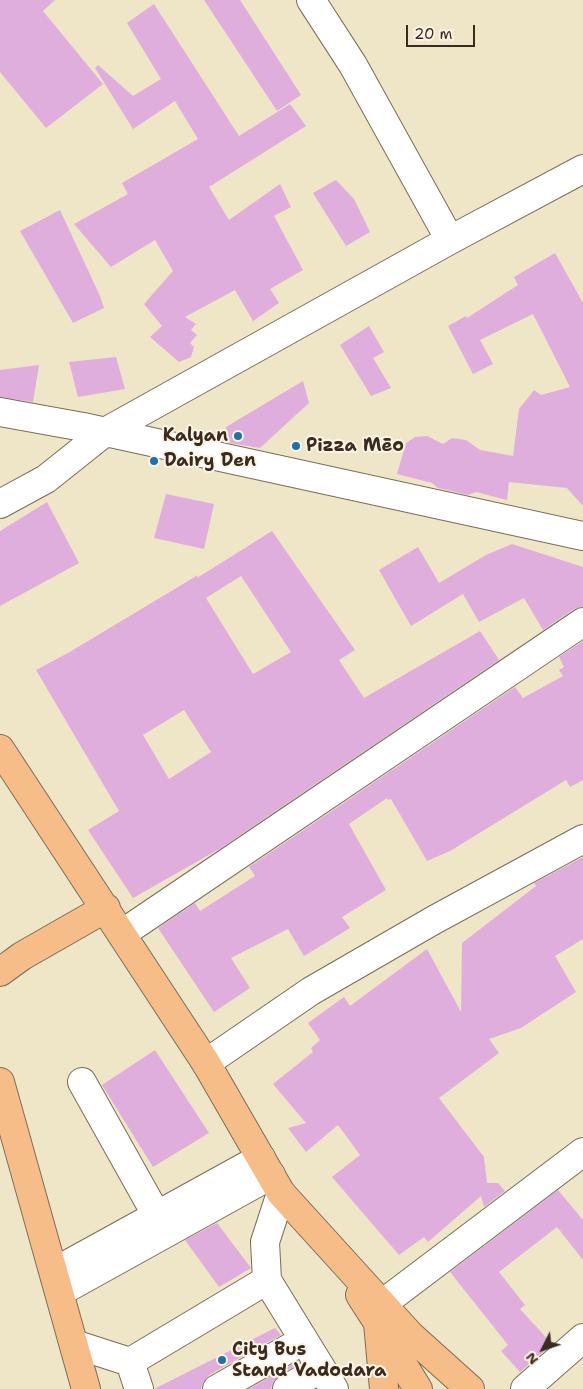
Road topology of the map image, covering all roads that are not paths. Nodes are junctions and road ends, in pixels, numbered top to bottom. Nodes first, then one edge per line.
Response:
1 (311, 0) edge
2 (583, 169) edge
3 (450, 240) junction
4 (0, 412) edge
5 (105, 432) junction
6 (0, 504) edge
7 (583, 536) edge
8 (583, 622) edge
9 (0, 749) edge
10 (583, 839) edge
11 (106, 908) junction
12 (122, 933) junction
13 (0, 972) edge
14 (206, 1063) junction
15 (0, 1082) edge
16 (82, 1082) dead end
17 (583, 1152) edge
18 (271, 1175) junction
19 (157, 1216) junction
20 (267, 1280) junction
21 (57, 1282) junction
22 (380, 1314) junction
23 (583, 1338) edge
24 (304, 1340) junction
25 (74, 1344) junction
26 (130, 1362) junction
27 (328, 1379) edge
28 (86, 1389) edge
29 (139, 1389) edge
30 (217, 1389) edge
31 (287, 1389) edge
32 (384, 1389) edge
33 (418, 1389) edge
34 (470, 1389) edge
35 (525, 1389) edge

1 - 3 street
2 - 3 street
3 - 5 street
4 - 5 street
5 - 6 street
5 - 7 street
8 - 12 street
9 - 11 main road
10 - 14 street
11 - 12 main road
11 - 13 main road
12 - 14 main road
14 - 18 main road
15 - 21 main road
16 - 19 street
17 - 22 street
18 - 19 street
18 - 20 street
18 - 21 street
18 - 22 main road
19 - 21 street
20 - 24 street
20 - 26 street
21 - 25 main road
22 - 32 main road
22 - 33 main road
22 - 34 main road
23 - 35 street
24 - 27 street
24 - 30 street
25 - 26 street
25 - 28 main road
26 - 29 street
27 - 31 street

